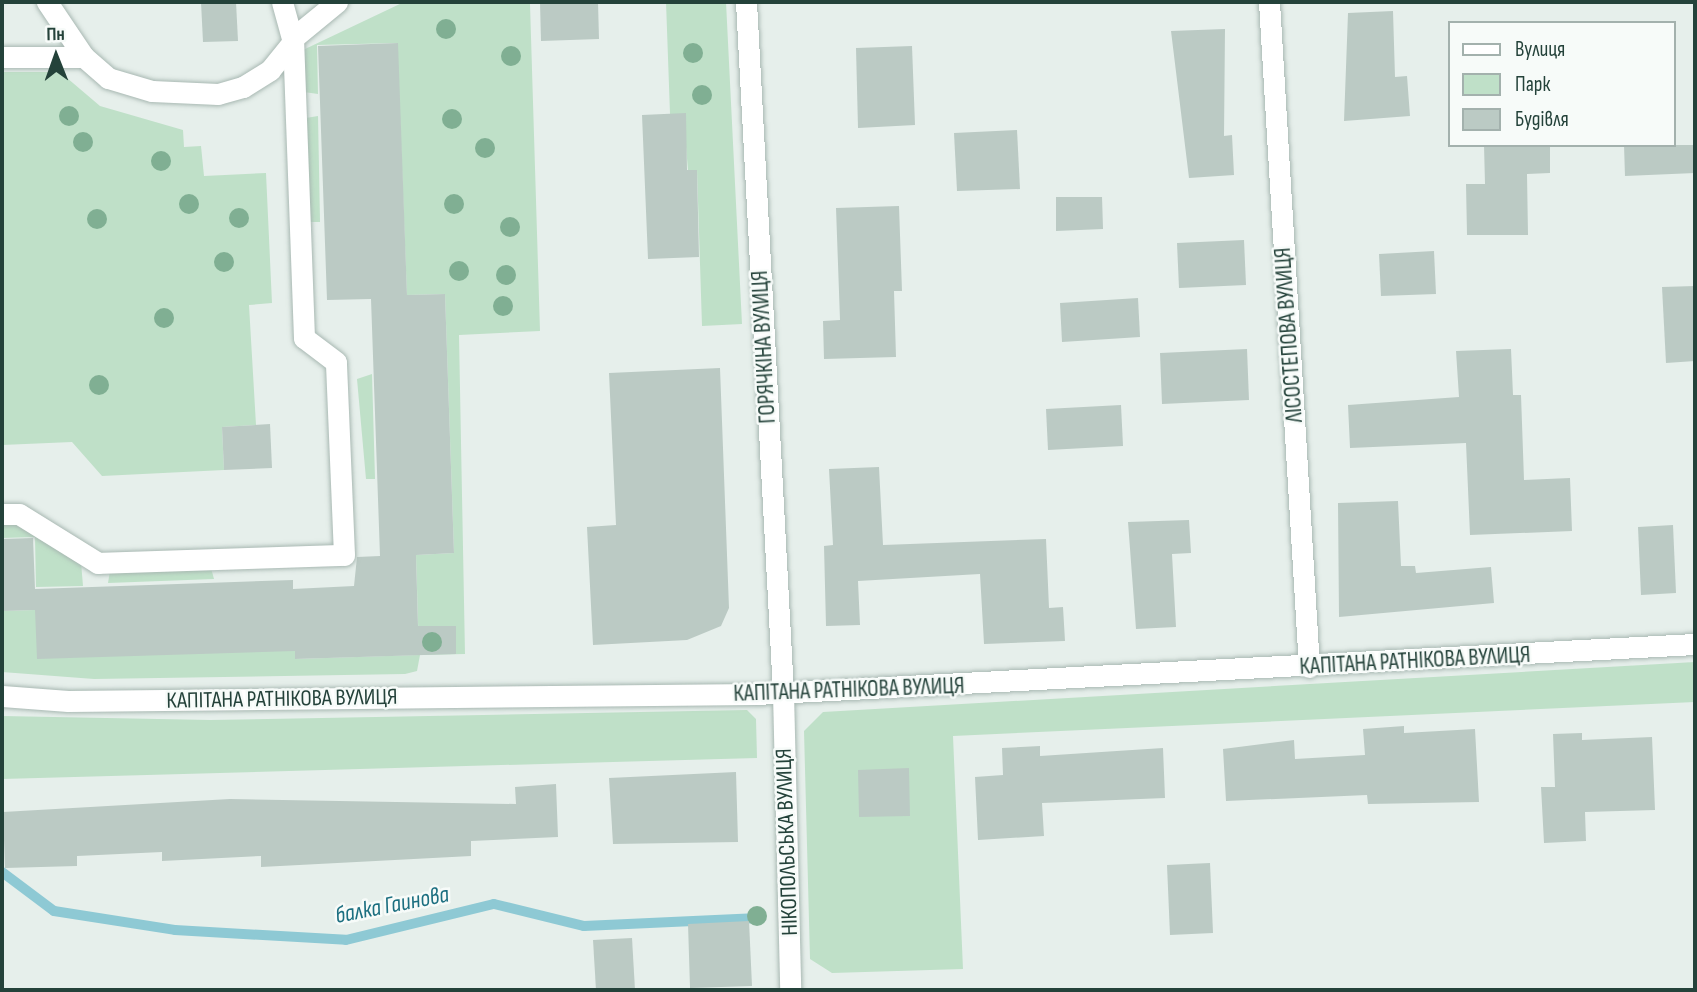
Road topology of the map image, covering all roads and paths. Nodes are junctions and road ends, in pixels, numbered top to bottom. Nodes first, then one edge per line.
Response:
1 (47, 2) edge
2 (282, 2) edge
3 (337, 2) edge
4 (746, 2) edge
5 (1269, 2) edge
6 (293, 40) junction
7 (2, 57) edge
8 (84, 57) junction
9 (2, 514) edge
10 (1695, 644) edge
11 (1309, 667) junction
12 (783, 693) junction
13 (2, 696) edge
14 (790, 990) edge

1 - 8 street
2 - 6 street
3 - 6 street
4 - 12 street, ГОРЯЧКІНА ВУЛИЦЯ
5 - 11 street, ЛІСОСТЕПОВА ВУЛИЦЯ
6 - 8 street
6 - 9 street
7 - 8 street
10 - 11 street, КАПІТАНА РАТНІКОВА ВУЛИЦЯ
11 - 12 street, КАПІТАНА РАТНІКОВА ВУЛИЦЯ
12 - 13 street, КАПІТАНА РАТНІКОВА ВУЛИЦЯ
12 - 14 street, НІКОПОЛЬСЬКА ВУЛИЦЯ

